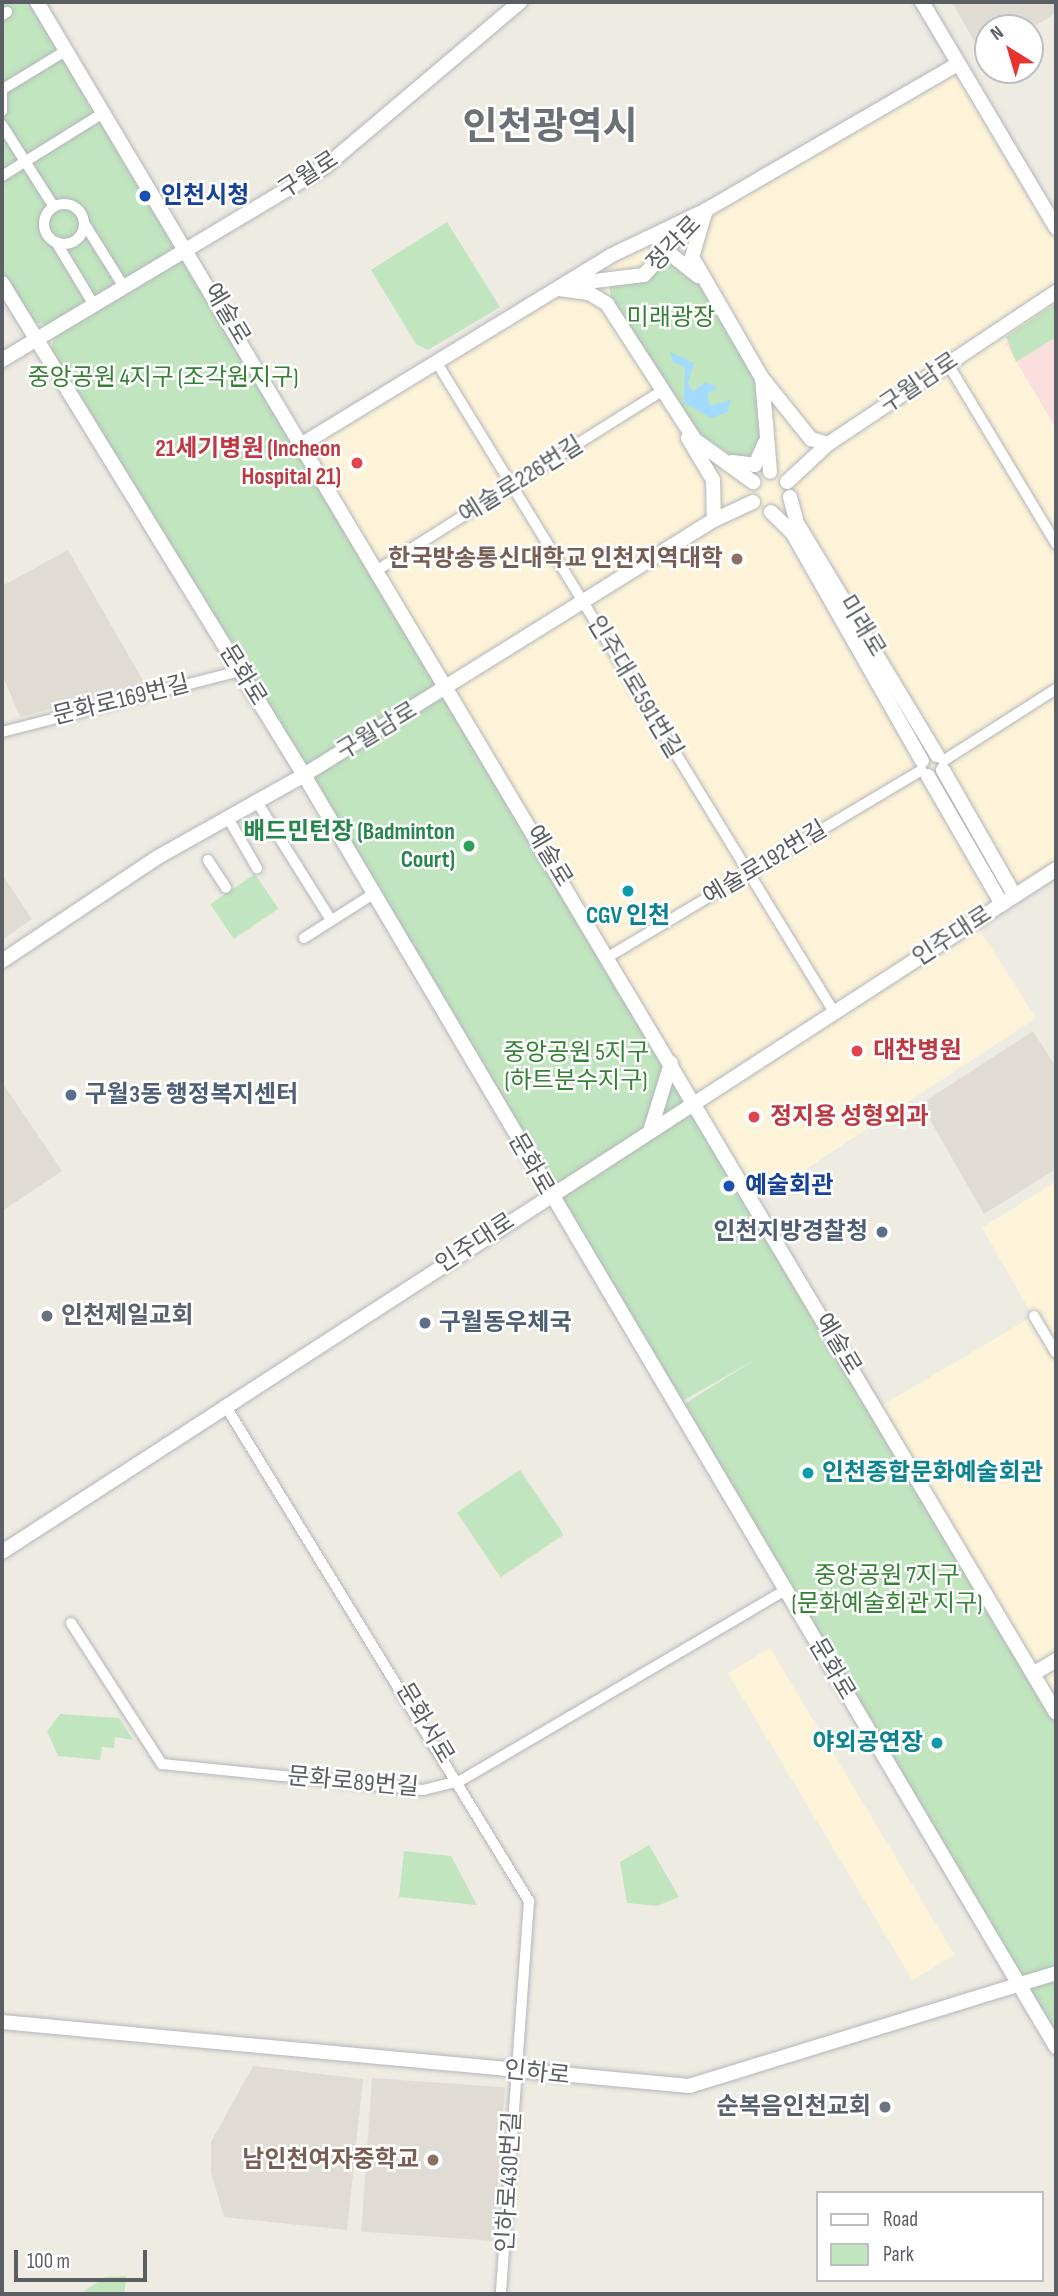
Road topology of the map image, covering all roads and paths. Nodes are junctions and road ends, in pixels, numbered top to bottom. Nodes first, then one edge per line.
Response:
1 (37, 2) edge
2 (520, 2) edge
3 (922, 2) edge
4 (67, 50) junction
5 (958, 64) junction
6 (2, 88) edge
7 (2, 111) edge
8 (105, 112) junction
9 (2, 125) edge
10 (25, 162) junction
11 (2, 176) edge
12 (54, 207) junction
13 (706, 210) junction
14 (84, 223) junction
15 (1056, 228) edge
16 (644, 237) junction
17 (56, 242) junction
18 (188, 248) junction
19 (666, 249) junction
20 (610, 256) junction
21 (608, 277) junction
22 (699, 277) junction
23 (2, 283) edge
24 (124, 287) junction
25 (559, 289) junction
26 (1056, 292) edge
27 (94, 305) junction
28 (613, 313) junction
29 (36, 340) junction
30 (2, 360) edge
31 (437, 363) junction
32 (948, 364) junction
33 (762, 378) junction
34 (663, 390) junction
35 (684, 424) junction
36 (768, 435) junction
37 (303, 443) junction
38 (828, 444) junction
39 (721, 459) junction
40 (770, 472) junction
41 (752, 482) junction
42 (787, 482) junction
43 (512, 485) junction
44 (790, 497) junction
45 (753, 502) junction
46 (771, 512) junction
47 (714, 520) junction
48 (1056, 544) edge
49 (379, 569) junction
50 (583, 602) junction
51 (240, 671) junction
52 (448, 687) junction
53 (1056, 688) edge
54 (2, 732) edge
55 (941, 762) junction
56 (924, 769) junction
57 (304, 775) junction
58 (257, 802) junction
59 (228, 818) junction
60 (208, 860) dead end
61 (257, 868) dead end
62 (1056, 869) edge
63 (748, 872) junction
64 (226, 888) dead end
65 (373, 894) junction
66 (1008, 900) junction
67 (331, 920) junction
68 (304, 938) dead end
69 (608, 957) junction
70 (2, 961) edge
71 (834, 1012) junction
72 (671, 1063) junction
73 (694, 1101) junction
74 (651, 1129) junction
75 (549, 1195) junction
76 (1034, 1316) dead end
77 (1056, 1353) edge
78 (225, 1405) junction
79 (2, 1552) edge
80 (786, 1590) junction
81 (71, 1623) dead end
82 (1056, 1660) edge
83 (1033, 1674) junction
84 (1056, 1713) edge
85 (460, 1781) junction
86 (1056, 1973) edge
87 (1019, 1984) junction
88 (2, 2022) edge
89 (1056, 2047) edge
90 (518, 2070) junction
91 (501, 2294) edge

1 - 4 main road, 예술로
2 - 18 main road, 구월로
3 - 5 main road
4 - 6 street
4 - 8 main road, 예술로
5 - 13 main road
5 - 15 main road
6 - 7 street
8 - 10 street
8 - 18 main road, 예술로
9 - 10 street
10 - 11 street
10 - 12 street
12 - 14 street
12 - 17 street
13 - 16 main road, 정각로
13 - 19 main road, 정각로
13 - 22 main road
14 - 17 street
14 - 24 street
16 - 19 main road
16 - 20 main road, 정각로
17 - 27 street
18 - 24 main road, 구월로
18 - 37 main road, 예술로
19 - 21 main road, 정각로
19 - 22 main road
20 - 21 main road
20 - 25 main road, 정각로
21 - 25 main road, 정각로
21 - 28 main road
22 - 33 main road
23 - 29 main road, 문화로
24 - 27 main road, 구월로
25 - 28 main road
25 - 31 main road, 정각로
26 - 32 main road, 구월남로
27 - 29 main road, 구월로
28 - 34 main road
29 - 30 main road, 구월로
29 - 51 main road, 문화로
31 - 37 main road, 정각로
31 - 43 street, 인주대로591번길
32 - 38 main road, 구월남로
32 - 48 street
33 - 36 main road
33 - 38 main road
34 - 35 main road
34 - 43 street, 예술로226번길
35 - 39 main road
35 - 47 main road
36 - 39 main road
36 - 40 main road
37 - 49 main road, 예술로
38 - 42 main road, 구월남로
39 - 41 main road
40 - 41 main road
40 - 42 main road
41 - 45 main road
42 - 44 main road
43 - 49 street, 예술로226번길
43 - 50 street, 인주대로591번길
44 - 46 main road
44 - 55 main road, 미래로
45 - 46 main road
45 - 47 main road, 구월남로
46 - 56 main road, 미래로
47 - 50 main road, 구월남로
49 - 52 main road, 예술로
50 - 52 main road, 구월남로
50 - 63 street, 인주대로591번길
51 - 54 street, 문화로169번길
51 - 57 main road, 문화로
52 - 57 main road, 구월남로
52 - 69 main road, 예술로
53 - 55 street
55 - 56 main road
55 - 56 main road
55 - 66 main road, 미래로
56 - 63 street, 예술로192번길
56 - 66 main road, 미래로
57 - 58 main road, 구월남로
57 - 65 main road, 문화로
58 - 59 main road, 구월남로
58 - 67 street
59 - 61 street
59 - 70 main road, 구월남로
60 - 64 street
62 - 66 main road, 인주대로
63 - 69 street, 예술로192번길
63 - 71 street, 인주대로591번길
65 - 67 street
65 - 75 main road, 문화로
66 - 71 main road, 인주대로
67 - 68 street
69 - 72 main road, 예술로
71 - 73 main road, 인주대로
72 - 73 main road, 예술로
72 - 74 main road
73 - 74 main road, 인주대로
73 - 83 main road, 예술로
74 - 75 main road, 인주대로
75 - 78 main road, 인주대로
75 - 80 main road, 문화로
76 - 77 street
78 - 79 main road, 인주대로
78 - 85 street, 문화서로
80 - 85 street, 문화로89번길
80 - 87 main road, 문화로
81 - 85 street, 문화로89번길
82 - 83 main road
83 - 84 main road, 예술로
85 - 90 street, 문화서로
86 - 87 main road, 인하로
87 - 89 main road, 문화로
87 - 90 main road, 인하로
88 - 90 main road, 인하로
90 - 91 street, 인하로430번길

